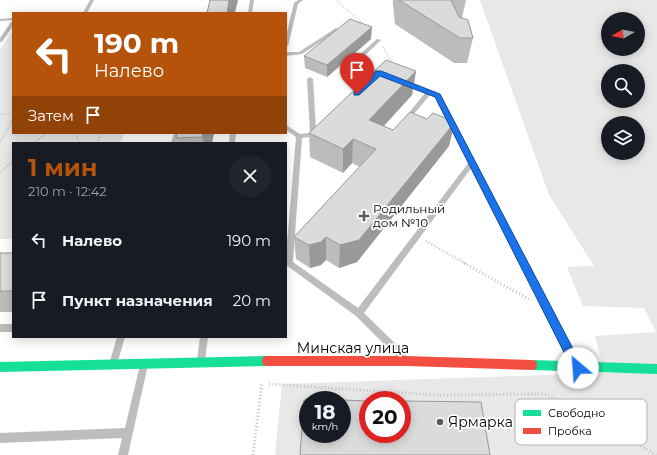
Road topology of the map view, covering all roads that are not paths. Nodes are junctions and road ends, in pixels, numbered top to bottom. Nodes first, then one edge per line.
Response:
1 (92, 0) edge
2 (252, 0) edge
3 (301, 0) edge
4 (85, 12) edge
5 (250, 12) edge
6 (0, 20) edge
7 (12, 20) edge
8 (12, 24) edge
9 (338, 29) edge
10 (379, 40) dead end
11 (0, 41) edge
12 (287, 42) edge
13 (287, 54) edge
14 (379, 73) junction
15 (385, 75) edge
16 (310, 79) dead end
17 (397, 80) edge
18 (368, 83) edge
19 (428, 92) junction
20 (403, 122) edge
21 (324, 125) edge
22 (287, 128) edge
23 (313, 135) junction
24 (299, 136) junction
25 (472, 162) junction
26 (360, 313) junction
27 (0, 328) edge
28 (12, 328) edge
29 (121, 338) edge
30 (204, 338) edge
31 (408, 361) junction
32 (114, 363) junction
33 (144, 363) junction
34 (201, 363) junction
35 (0, 367) edge
36 (578, 368) junction
37 (657, 369) edge
38 (128, 434) junction
39 (0, 438) edge
40 (123, 455) edge

1 - 4 lane
2 - 5 lane
3 - 12 lane
6 - 7 lane
8 - 11 lane
9 - 13 lane
10 - 14 lane
14 - 15 lane
14 - 18 lane
16 - 23 lane
17 - 19 lane
19 - 20 lane
19 - 25 lane
21 - 23 lane
22 - 24 lane
23 - 24 lane
24 - 26 lane
25 - 26 lane
25 - 36 lane
26 - 31 lane
27 - 28 lane
29 - 32 lane
30 - 34 lane
31 - 34 street, Минская улица
31 - 36 street, Минская улица
32 - 33 street, Минская улица
32 - 35 street, Минская улица
33 - 34 street, Минская улица
33 - 38 lane
36 - 37 street, Минская улица
38 - 39 lane
38 - 40 lane

